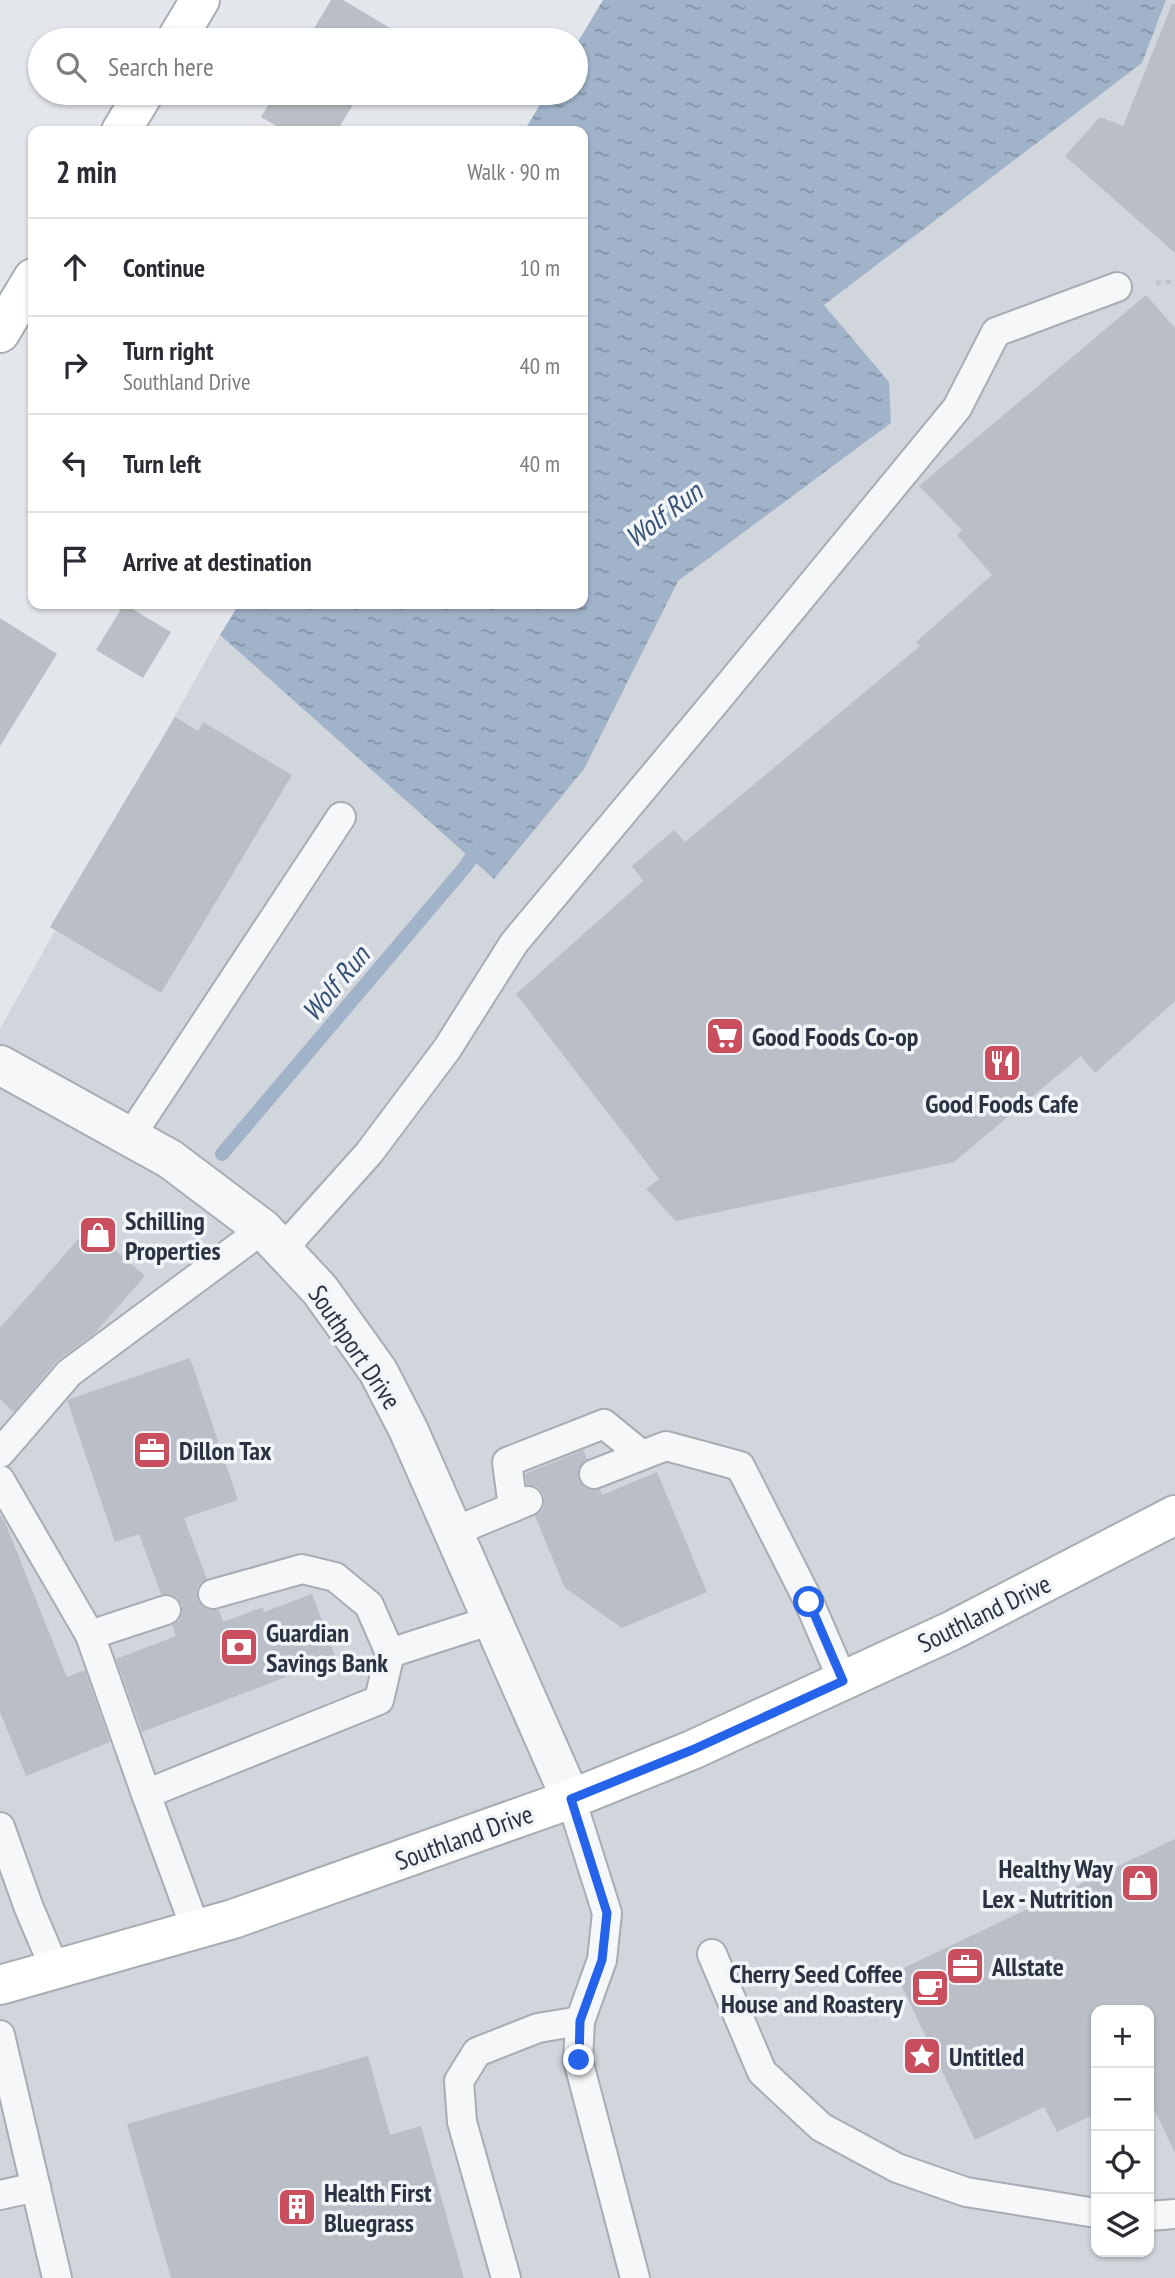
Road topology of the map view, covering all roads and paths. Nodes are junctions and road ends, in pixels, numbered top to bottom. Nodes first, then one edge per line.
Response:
1 (200, 0) edge
2 (183, 28) edge
3 (137, 105) edge
4 (124, 126) edge
5 (28, 286) edge
6 (1117, 287) dead end
7 (0, 333) edge
8 (341, 817) dead end
9 (0, 1065) edge
10 (130, 1136) junction
11 (272, 1240) junction
12 (0, 1453) edge
13 (642, 1455) junction
14 (594, 1474) dead end
15 (0, 1480) edge
16 (1175, 1515) edge
17 (453, 1532) junction
18 (213, 1594) dead end
19 (166, 1610) dead end
20 (492, 1620) junction
21 (90, 1635) junction
22 (390, 1653) junction
23 (843, 1681) junction
24 (146, 1794) junction
25 (571, 1799) junction
26 (0, 1827) edge
27 (196, 1930) junction
28 (712, 1954) dead end
29 (55, 1969) junction
30 (0, 1985) edge
31 (580, 2021) junction
32 (0, 2035) edge
33 (36, 2187) junction
34 (0, 2195) edge
35 (1091, 2212) edge
36 (1175, 2214) edge
37 (1154, 2216) edge
38 (57, 2278) edge
39 (506, 2278) edge
40 (635, 2278) edge

1 - 2 main road
3 - 4 main road
5 - 7 main road
6 - 11 lane
8 - 10 lane
9 - 10 street, Southport Drive
10 - 11 street, Southport Drive
11 - 12 lane
11 - 17 street, Southport Drive
13 - 14 lane
13 - 17 lane
13 - 23 lane
15 - 21 lane
16 - 23 main road, Southland Drive
17 - 20 street, Southport Drive
18 - 22 lane
19 - 21 lane
20 - 22 lane
20 - 25 street, Southport Drive
21 - 24 lane
22 - 24 lane
23 - 25 main road, Southland Drive
24 - 27 lane
25 - 27 main road, Southland Drive
25 - 31 lane
26 - 29 lane
27 - 29 main road, Southland Drive
28 - 35 lane
29 - 30 main road, Southland Drive
31 - 39 lane
31 - 40 lane
32 - 33 lane
33 - 34 lane
33 - 38 lane
36 - 37 lane

